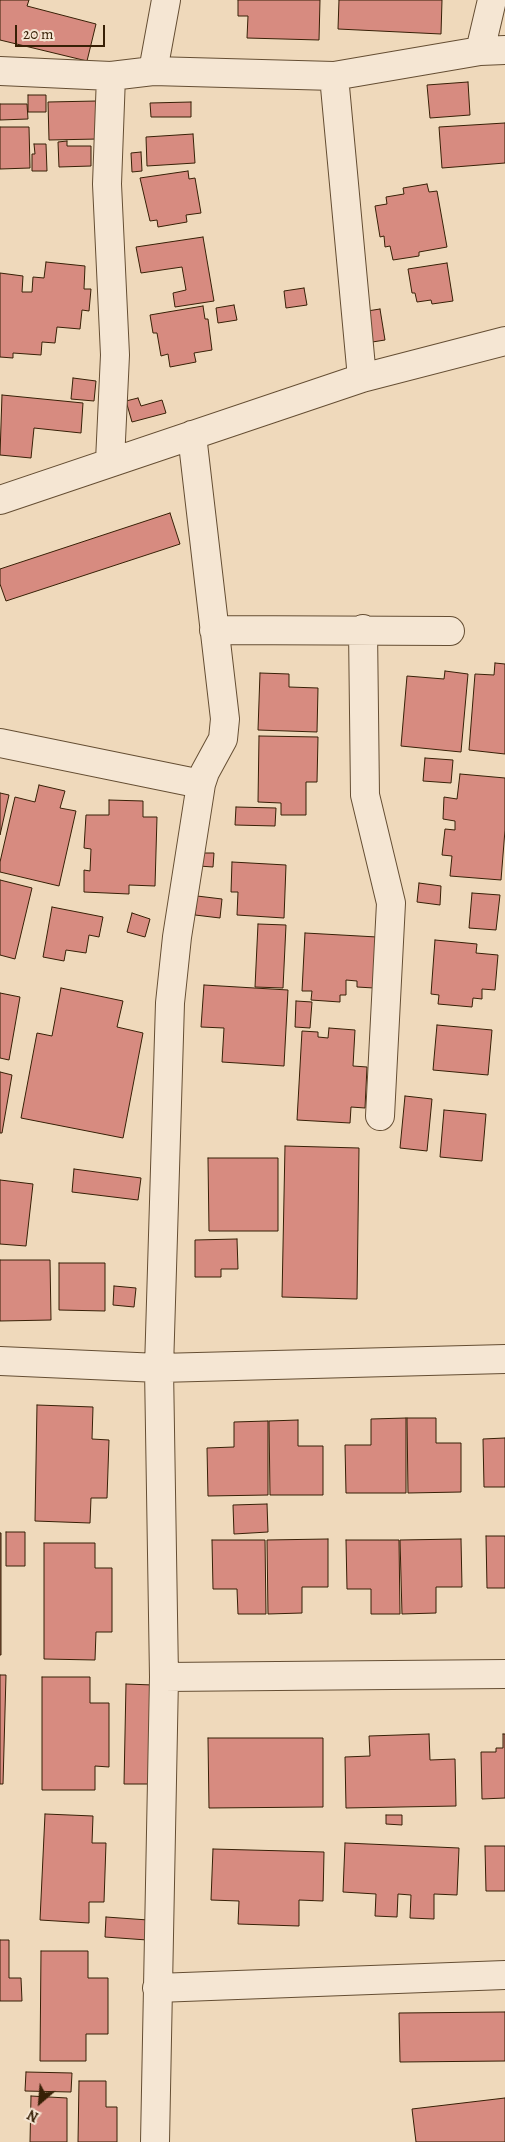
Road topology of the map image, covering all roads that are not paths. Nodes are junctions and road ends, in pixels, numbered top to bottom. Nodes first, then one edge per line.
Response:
1 (166, 0) edge
2 (492, 0) edge
3 (493, 50) edge
4 (0, 71) edge
5 (153, 71) junction
6 (111, 76) junction
7 (334, 76) junction
8 (505, 342) edge
9 (362, 378) junction
10 (192, 434) junction
11 (110, 461) junction
12 (0, 500) edge
13 (363, 629) junction
14 (214, 630) junction
15 (450, 631) dead end
16 (0, 743) edge
17 (201, 784) junction
18 (380, 1116) dead end
19 (505, 1359) edge
20 (0, 1362) edge
21 (159, 1368) junction
22 (505, 1674) edge
23 (164, 1677) junction
24 (505, 1975) edge
25 (157, 1988) junction
26 (155, 2142) edge

1 - 5 street
2 - 3 street
3 - 7 street
4 - 6 street
5 - 6 street
5 - 7 street
6 - 11 street
7 - 9 street
8 - 9 street
9 - 10 street
10 - 11 street
10 - 14 street
11 - 12 street
13 - 14 street
13 - 15 street
13 - 18 street
14 - 17 street
16 - 17 street
17 - 21 street
19 - 21 street
20 - 21 street
21 - 23 street
22 - 23 street
23 - 25 street
24 - 25 street
25 - 26 street

